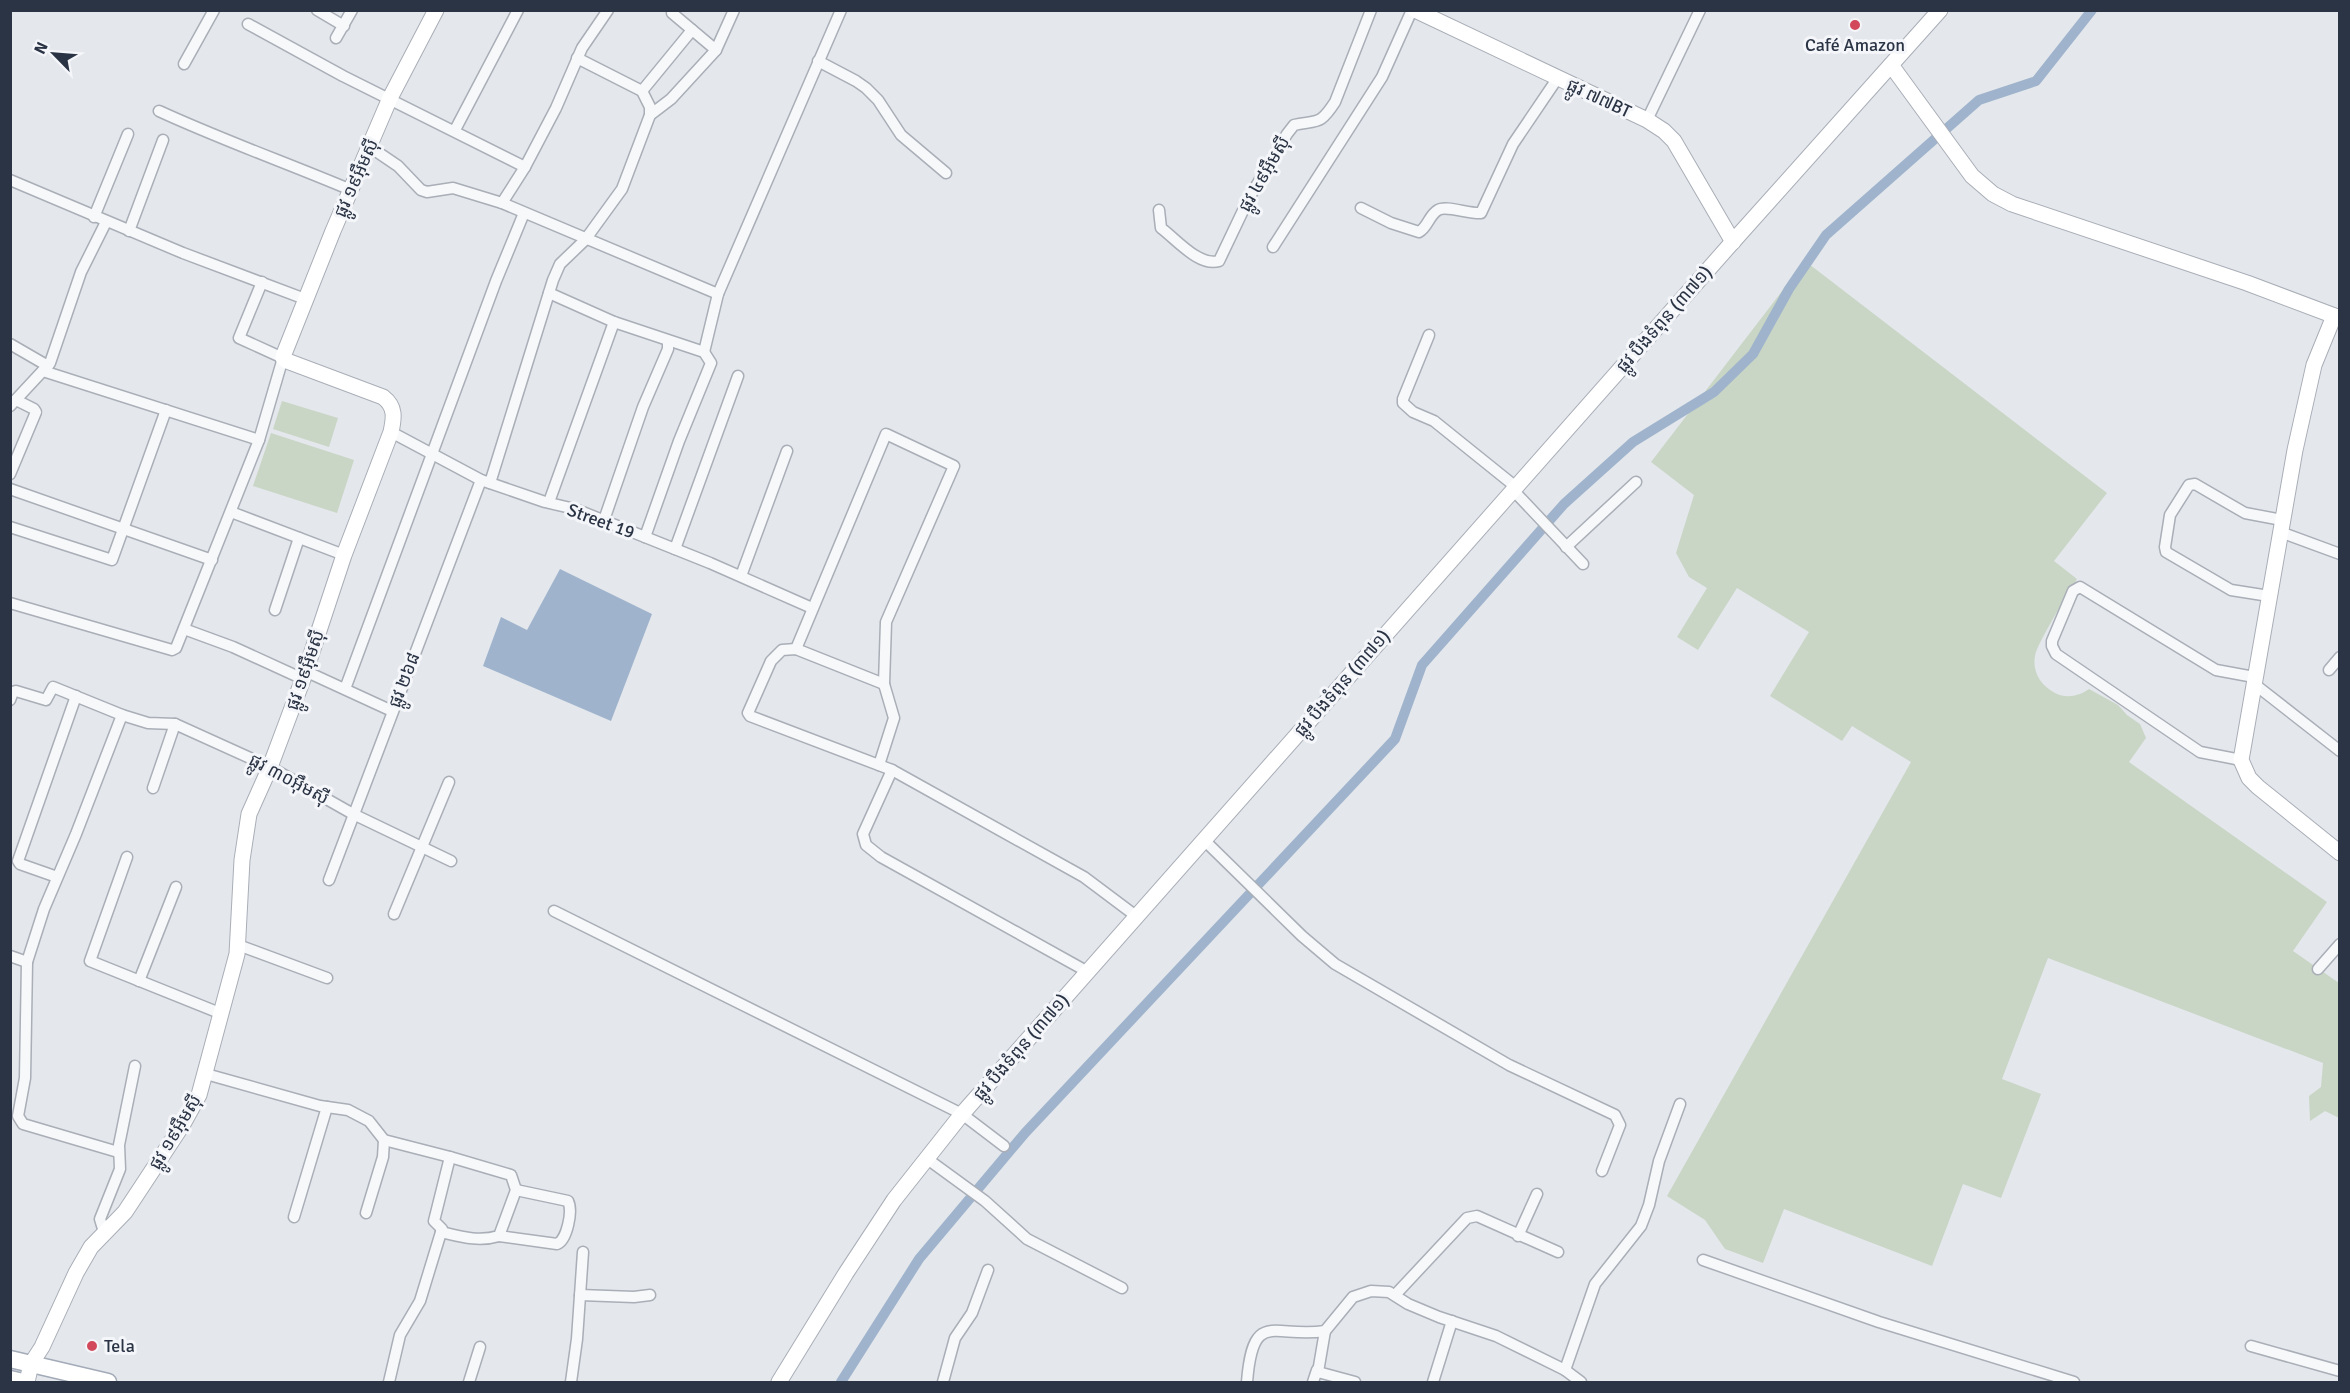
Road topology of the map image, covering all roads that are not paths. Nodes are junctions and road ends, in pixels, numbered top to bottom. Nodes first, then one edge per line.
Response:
1 (214, 10) edge
2 (317, 10) edge
3 (352, 10) edge
4 (436, 10) edge
5 (518, 10) edge
6 (608, 10) edge
7 (734, 10) edge
8 (841, 10) edge
9 (1371, 10) edge
10 (1413, 10) edge
11 (1700, 10) edge
12 (1941, 10) edge
13 (672, 12) dead end
14 (248, 24) dead end
15 (344, 26) junction
16 (692, 30) junction
17 (336, 38) dead end
18 (716, 50) junction
19 (577, 58) junction
20 (818, 61) junction
21 (184, 64) dead end
22 (1891, 65) junction
23 (1557, 79) junction
24 (642, 91) junction
25 (390, 98) junction
26 (159, 111) dead end
27 (650, 115) junction
28 (1647, 120) junction
29 (455, 130) junction
30 (128, 134) dead end
31 (164, 140) dead end
32 (370, 147) junction
33 (525, 167) junction
34 (946, 174) dead end
35 (10, 180) edge
36 (351, 190) junction
37 (502, 203) junction
38 (1361, 208) dead end
39 (1159, 210) dead end
40 (524, 213) junction
41 (94, 217) junction
42 (106, 222) junction
43 (129, 231) junction
44 (585, 240) junction
45 (1733, 242) junction
46 (1273, 247) dead end
47 (262, 282) junction
48 (549, 293) junction
49 (718, 294) junction
50 (305, 299) junction
51 (2337, 317) edge
52 (614, 322) junction
53 (1429, 335) dead end
54 (668, 342) junction
55 (10, 344) edge
56 (704, 352) junction
57 (283, 358) junction
58 (45, 369) junction
59 (738, 376) dead end
60 (13, 403) edge
61 (165, 410) junction
62 (391, 432) junction
63 (259, 440) junction
64 (788, 451) dead end
65 (432, 454) junction
66 (10, 474) edge
67 (486, 482) junction
68 (1636, 482) dead end
69 (10, 489) edge
70 (1515, 489) junction
71 (549, 502) junction
72 (231, 513) junction
73 (604, 520) junction
74 (2281, 526) junction
75 (10, 527) edge
76 (123, 530) junction
77 (645, 537) junction
78 (299, 538) junction
79 (1566, 547) junction
80 (675, 549) junction
81 (2340, 554) edge
82 (344, 555) junction
83 (212, 560) junction
84 (1583, 564) dead end
85 (741, 576) junction
86 (2269, 596) junction
87 (10, 603) edge
88 (812, 608) junction
89 (275, 610) dead end
90 (184, 629) junction
91 (796, 649) junction
92 (2340, 657) edge
93 (2329, 670) dead end
94 (304, 675) junction
95 (2254, 680) junction
96 (884, 684) junction
97 (345, 689) junction
98 (76, 696) junction
99 (10, 700) edge
100 (392, 711) junction
101 (122, 715) junction
102 (175, 724) junction
103 (2340, 751) edge
104 (2241, 760) junction
105 (879, 765) junction
106 (270, 767) junction
107 (892, 770) junction
108 (449, 783) dead end
109 (153, 788) dead end
110 (353, 814) junction
111 (1204, 840) junction
112 (424, 847) junction
113 (2340, 853) edge
114 (128, 857) dead end
115 (451, 861) dead end
116 (57, 877) junction
117 (329, 880) dead end
118 (176, 886) dead end
119 (554, 911) dead end
120 (394, 914) dead end
121 (1136, 916) junction
122 (2340, 944) edge
123 (238, 945) junction
124 (10, 956) edge
125 (27, 962) junction
126 (2318, 969) dead end
127 (1088, 972) junction
128 (327, 978) dead end
129 (140, 981) junction
130 (222, 1014) junction
131 (135, 1066) dead end
132 (206, 1074) junction
133 (1680, 1104) dead end
134 (327, 1107) junction
135 (962, 1114) junction
136 (384, 1140) junction
137 (1004, 1146) dead end
138 (118, 1152) junction
139 (450, 1156) junction
140 (926, 1158) junction
141 (1602, 1171) dead end
142 (516, 1190) junction
143 (1537, 1194) dead end
144 (366, 1212) dead end
145 (294, 1217) dead end
146 (104, 1232) junction
147 (441, 1232) junction
148 (499, 1236) junction
149 (1518, 1236) junction
150 (583, 1252) dead end
151 (1558, 1252) dead end
152 (1703, 1260) dead end
153 (988, 1270) dead end
154 (1122, 1288) dead end
155 (580, 1295) junction
156 (650, 1295) dead end
157 (1395, 1295) junction
158 (1452, 1321) junction
159 (1325, 1331) junction
160 (2251, 1346) dead end
161 (480, 1347) dead end
162 (10, 1359) edge
163 (31, 1364) junction
164 (1317, 1370) junction
165 (1565, 1370) junction
166 (2340, 1371) edge
167 (10, 1379) edge
168 (25, 1383) edge
169 (108, 1383) edge
170 (389, 1383) edge
171 (469, 1383) edge
172 (571, 1383) edge
173 (779, 1383) edge
174 (943, 1383) edge
175 (1247, 1383) edge
176 (1313, 1383) edge
177 (1355, 1383) edge
178 (1433, 1383) edge
179 (1581, 1383) edge
180 (2074, 1383) edge

1 - 21 street
2 - 15 street
3 - 15 street
4 - 25 street, ផ្លូវ ១៩អ៊ឹមស៊ី
5 - 29 street
6 - 19 street
7 - 18 street
8 - 20 street
9 - 39 street, ផ្លូវ ៤៩អ៊ឹមស៊ី
10 - 23 street, ផ្លូវ ៧៧BT
10 - 46 street
11 - 28 street
12 - 22 street, ផ្លូវ បឹងទំពុន (៣៧១)
13 - 16 street
14 - 25 street
15 - 17 street
16 - 18 street
16 - 24 street
18 - 27 street
19 - 24 street
19 - 33 street
20 - 34 street
20 - 49 street
22 - 45 street, ផ្លូវ បឹងទំពុន (៣៧១)
22 - 51 street
23 - 28 street, ផ្លូវ ៧៧BT
23 - 38 street
24 - 27 street
25 - 29 street
25 - 32 street, ផ្លូវ ១៩អ៊ឹមស៊ី
26 - 36 street
27 - 44 street, ផ្លូវ ២៦៨
28 - 45 street, ផ្លូវ ៧៧BT
29 - 33 street
30 - 41 street
31 - 43 street
32 - 36 street, ផ្លូវ ១៩អ៊ឹមស៊ី
32 - 37 street
33 - 37 street
35 - 41 street
36 - 50 street, ផ្លូវ ១៩អ៊ឹមស៊ី
37 - 40 street
40 - 44 street
40 - 65 street
41 - 42 street
42 - 43 street
42 - 58 street
43 - 47 street
44 - 48 street, ផ្លូវ ២៦៨
44 - 49 street
45 - 70 street, ផ្លូវ បឹងទំពុន (៣៧១)
47 - 50 street
47 - 57 street
48 - 52 street
48 - 67 street, ផ្លូវ ២៦៨
49 - 56 street
50 - 57 street, ផ្លូវ ១៩អ៊ឹមស៊ី
51 - 74 street
52 - 54 street
52 - 71 street
53 - 70 street
54 - 56 street
54 - 73 street
55 - 58 street
56 - 77 street
57 - 62 street, ផ្លូវ ១៩អ៊ឹមស៊ី
57 - 63 street
58 - 60 street
58 - 61 street
59 - 80 street
60 - 66 street
61 - 63 street
61 - 76 street
62 - 65 street, Street 19
62 - 82 street, ផ្លូវ ១៩អ៊ឹមស៊ី
63 - 72 street
64 - 85 street
65 - 67 street, Street 19
65 - 97 street
67 - 71 street, Street 19
67 - 100 street, ផ្លូវ ២៦៨
68 - 79 street
69 - 76 street
70 - 79 street
70 - 111 street, ផ្លូវ បឹងទំពុន (៣៧១)
71 - 73 street, Street 19
72 - 78 street
72 - 83 street
73 - 77 street, Street 19
74 - 81 street
74 - 86 street
74 - 86 street
75 - 76 street
76 - 83 street
77 - 80 street, Street 19
78 - 82 street
78 - 89 street
79 - 84 street
80 - 85 street, Street 19
82 - 94 street, ផ្លូវ ១៩អ៊ឹមស៊ី
83 - 90 street
85 - 88 street, Street 19
86 - 95 street
87 - 90 street
88 - 91 street
88 - 96 street
90 - 94 street
91 - 96 street
91 - 105 street
92 - 93 street
94 - 97 street
94 - 106 street, ផ្លូវ ១៩អ៊ឹមស៊ី
95 - 103 street
95 - 104 street
95 - 104 street
96 - 105 street
97 - 100 street
98 - 99 street, ផ្លូវ ៣០អ៊ឹមស៊ី
98 - 101 street, ផ្លូវ ៣០អ៊ឹមស៊ី
98 - 116 street
100 - 110 street, ផ្លូវ ២៦៨
101 - 102 street, ផ្លូវ ៣០អ៊ឹមស៊ី
101 - 116 street
102 - 106 street, ផ្លូវ ៣០អ៊ឹមស៊ី
102 - 109 street
104 - 113 street
105 - 107 street
106 - 110 street, ផ្លូវ ៣០អ៊ឹមស៊ី
106 - 123 street, ផ្លូវ ១៩អ៊ឹមស៊ី
107 - 121 street
107 - 127 street
108 - 112 street
110 - 112 street, ផ្លូវ ៣០អ៊ឹមស៊ី
110 - 117 street, ផ្លូវ ២៦៨
111 - 121 street, ផ្លូវ បឹងទំពុន (៣៧១)
111 - 141 street
112 - 115 street, ផ្លូវ ៣០អ៊ឹមស៊ី
112 - 120 street
114 - 129 street
116 - 125 street
118 - 129 street
119 - 135 street
121 - 127 street, ផ្លូវ បឹងទំពុន (៣៧១)
122 - 126 street
123 - 128 street
123 - 130 street, ផ្លូវ ១៩អ៊ឹមស៊ី
124 - 125 street
125 - 138 street
127 - 135 street, ផ្លូវ បឹងទំពុន (៣៧១)
129 - 130 street
130 - 132 street, ផ្លូវ ១៩អ៊ឹមស៊ី
131 - 138 street
132 - 134 street
132 - 146 street, ផ្លូវ ១៩អ៊ឹមស៊ី
133 - 165 street
134 - 136 street
134 - 145 street
135 - 137 street
135 - 140 street, ផ្លូវ បឹងទំពុន (៣៧១)
136 - 139 street
136 - 144 street
138 - 146 street
139 - 142 street
139 - 147 street
140 - 154 street
140 - 173 street, ផ្លូវ បឹងទំពុន (៣៧១)
142 - 148 street
142 - 148 street
143 - 149 street
146 - 163 street, ផ្លូវ ១៩អ៊ឹមស៊ី
147 - 148 street
147 - 170 street
149 - 151 street
149 - 157 street
150 - 155 street
152 - 180 street
153 - 174 street
155 - 156 street
155 - 172 street
157 - 158 street
157 - 159 street
158 - 165 street
158 - 178 street
159 - 164 street
159 - 175 street
160 - 166 street
161 - 171 street
162 - 163 main road
163 - 168 street, ផ្លូវ ១៩អ៊ឹមស៊ី
163 - 169 main road
164 - 176 street
164 - 177 street
165 - 179 street
167 - 168 main road

